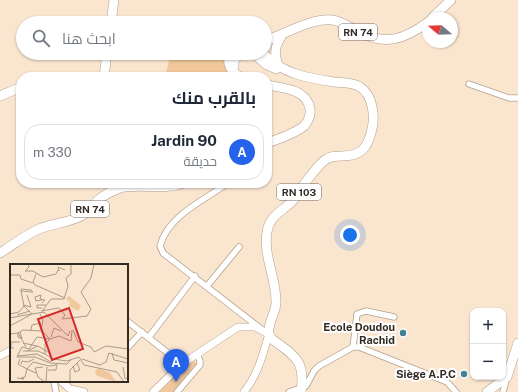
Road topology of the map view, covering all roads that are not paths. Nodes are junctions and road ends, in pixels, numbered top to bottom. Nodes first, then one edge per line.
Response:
1 (114, 0) edge
2 (451, 0) edge
3 (438, 12) edge
4 (112, 16) edge
5 (422, 27) edge
6 (284, 35) junction
7 (272, 39) edge
8 (272, 44) edge
9 (107, 60) edge
10 (229, 60) edge
11 (235, 60) edge
12 (271, 60) edge
13 (282, 69) junction
14 (105, 72) edge
15 (235, 72) edge
16 (237, 72) edge
17 (469, 84) dead end
18 (272, 86) edge
19 (16, 89) edge
20 (0, 96) edge
21 (518, 98) edge
22 (272, 141) edge
23 (120, 188) edge
24 (220, 188) edge
25 (239, 247) dead end
26 (0, 254) edge
27 (195, 276) junction
28 (208, 286) junction
29 (394, 317) dead end
30 (128, 322) edge
31 (142, 332) junction
32 (269, 334) junction
33 (149, 337) junction
34 (518, 343) edge
35 (128, 347) edge
36 (353, 347) junction
37 (10, 351) edge
38 (197, 354) junction
39 (0, 356) edge
40 (182, 364) junction
41 (507, 376) junction
42 (54, 382) edge
43 (62, 382) edge
44 (490, 389) edge
45 (301, 390) edge
46 (56, 392) edge
47 (84, 392) edge
48 (153, 392) edge
49 (177, 392) edge
50 (244, 392) edge
51 (289, 392) edge
52 (456, 392) edge
53 (503, 392) edge

1 - 4 main road
2 - 3 main road
5 - 6 main road, RN 74
6 - 7 main road, RN 74
6 - 8 main road, RN 74
6 - 13 main road
9 - 14 main road
10 - 15 main road
11 - 16 main road
12 - 13 main road, RN 103
13 - 32 main road, RN 103
17 - 21 street
18 - 22 main road
19 - 20 main road
23 - 26 main road, RN 74
24 - 27 street
25 - 28 street
27 - 28 street
27 - 33 street
28 - 32 street
29 - 36 street
30 - 31 street
31 - 33 street
31 - 35 street
32 - 38 street
32 - 45 main road
32 - 50 street
33 - 40 street
34 - 41 main road
36 - 45 street
36 - 52 street
37 - 39 street
38 - 40 street
38 - 49 street
40 - 48 street
41 - 44 main road
41 - 53 street
42 - 46 street
43 - 47 street
44 - 53 main road
45 - 51 street

